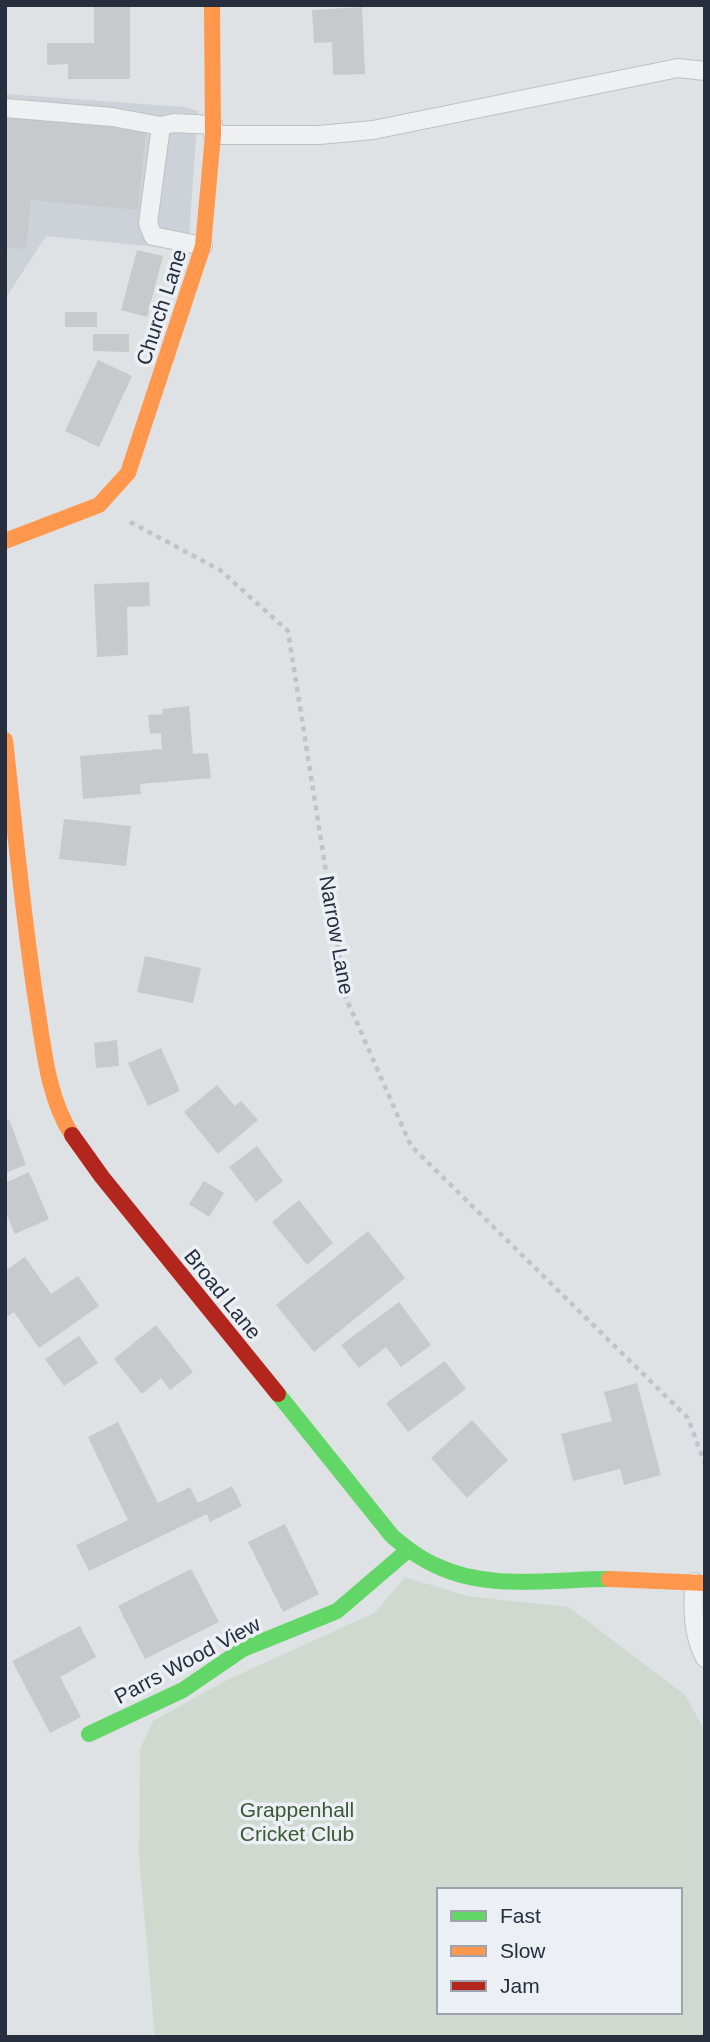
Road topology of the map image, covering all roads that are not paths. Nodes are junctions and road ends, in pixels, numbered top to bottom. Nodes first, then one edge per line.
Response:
1 (212, 5) edge
2 (705, 71) edge
3 (5, 108) edge
4 (161, 126) junction
5 (213, 130) junction
6 (203, 246) junction
7 (5, 541) edge
8 (5, 740) edge
9 (407, 1551) junction
10 (700, 1583) edge
11 (705, 1658) edge
12 (89, 1734) dead end

1 - 5 street, Church Lane
2 - 5 lane
3 - 4 lane
4 - 5 lane
4 - 6 lane
5 - 6 street, Church Lane
6 - 7 street, Church Lane
8 - 9 street, Broad Lane
9 - 10 street, Broad Lane
9 - 12 street, Parrs Wood View
10 - 11 lane

